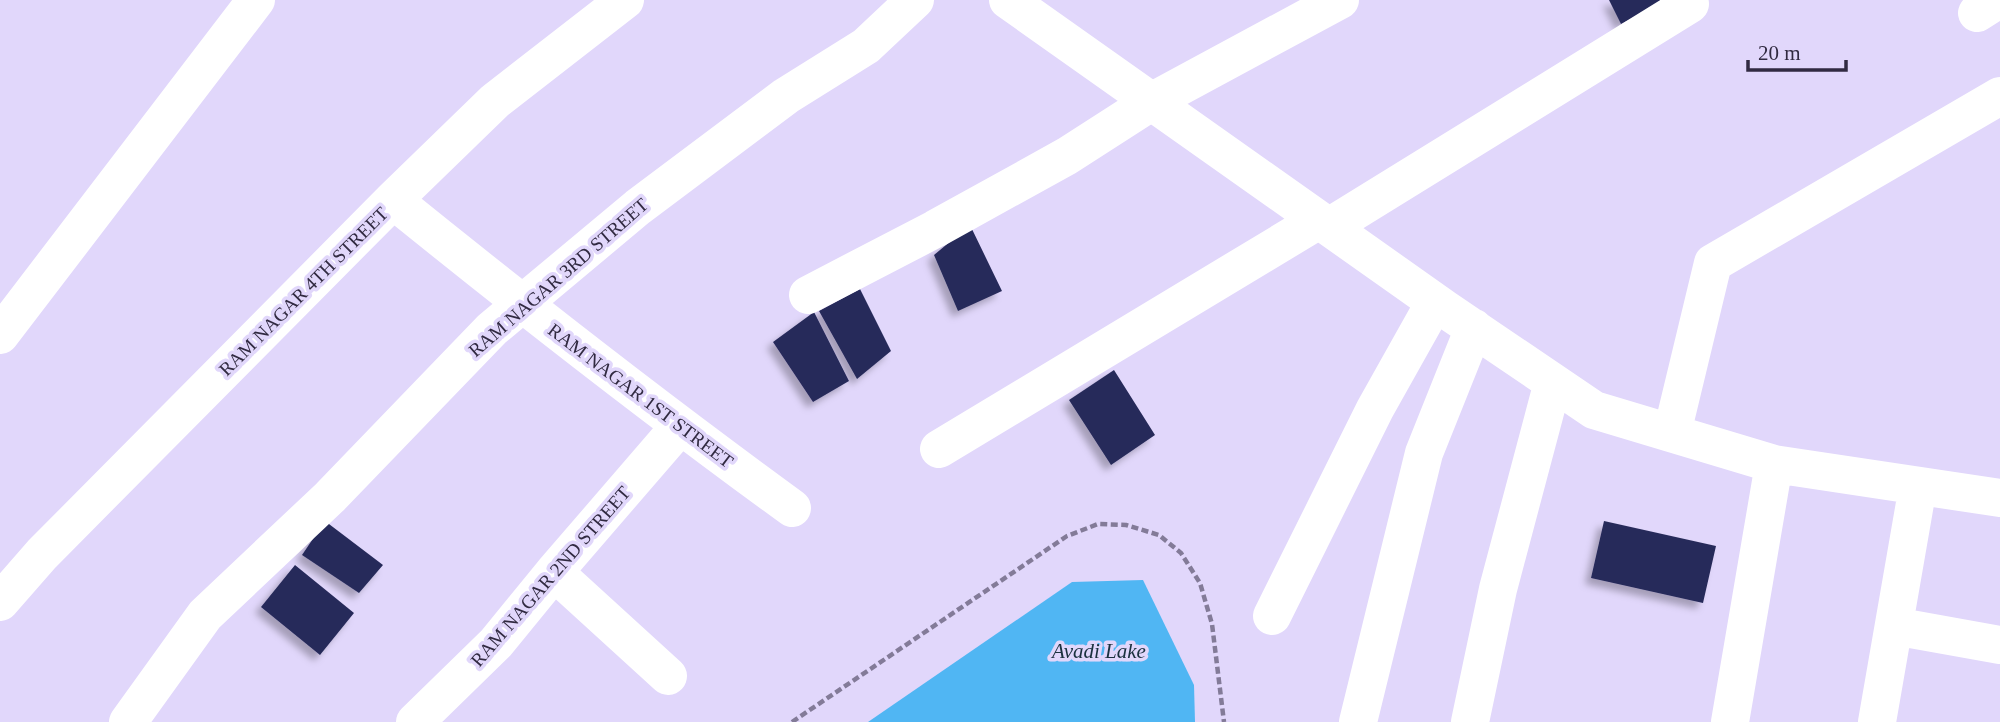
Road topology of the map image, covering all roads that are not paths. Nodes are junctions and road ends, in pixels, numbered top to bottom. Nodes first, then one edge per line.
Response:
1 (256, 0) edge
2 (625, 0) edge
3 (915, 0) edge
4 (1340, 0) edge
5 (1012, 1) edge
6 (1690, 4) dead end
7 (2000, 96) edge
8 (1151, 102) junction
9 (393, 201) junction
10 (1324, 223) junction
11 (808, 295) dead end
12 (1435, 302) junction
13 (522, 305) junction
14 (1474, 328) junction
15 (0, 335) edge
16 (1553, 382) junction
17 (680, 426) junction
18 (1672, 433) junction
19 (939, 449) dead end
20 (1774, 464) junction
21 (1919, 486) junction
22 (2000, 498) edge
23 (792, 508) dead end
24 (554, 572) junction
25 (0, 602) edge
26 (1272, 616) dead end
27 (1894, 626) junction
28 (2000, 645) edge
29 (668, 676) dead end
30 (128, 722) edge
31 (415, 722) edge
32 (1358, 722) edge
33 (1470, 722) edge
34 (1730, 722) edge
35 (1877, 722) edge

1 - 15 street
2 - 9 street, RAM NAGAR 4TH STREET
3 - 13 street, RAM NAGAR 3RD STREET
4 - 8 street
5 - 8 street
6 - 10 street
7 - 18 street
8 - 10 street
8 - 11 street
9 - 13 street, RAM NAGAR 1ST STREET
9 - 25 street, RAM NAGAR 4TH STREET
10 - 12 street
10 - 19 street
12 - 14 street
12 - 26 street
13 - 17 street, RAM NAGAR 1ST STREET
13 - 30 street, RAM NAGAR 3RD STREET
14 - 16 street
14 - 32 street
16 - 18 street
16 - 33 street
17 - 23 street, RAM NAGAR 1ST STREET
17 - 24 street, RAM NAGAR 2ND STREET
18 - 20 street
20 - 21 street
20 - 34 street
21 - 22 street
21 - 27 street
24 - 29 street
24 - 31 street, RAM NAGAR 2ND STREET
27 - 28 street
27 - 35 street

